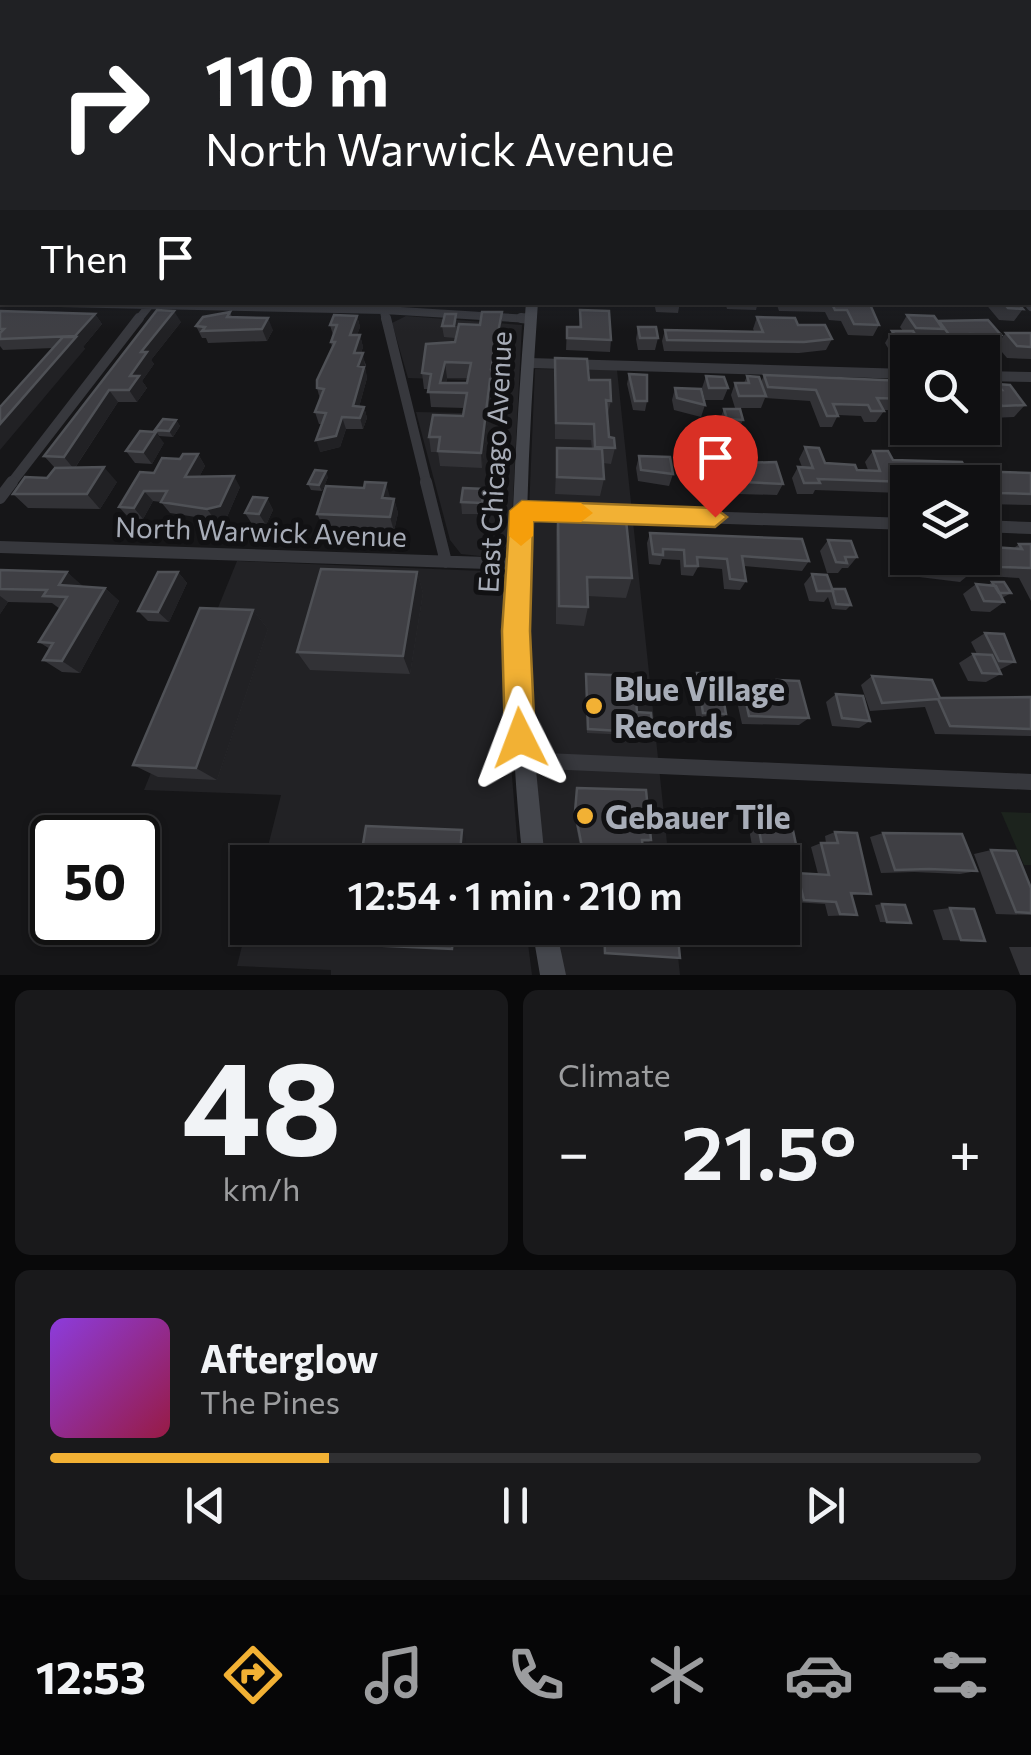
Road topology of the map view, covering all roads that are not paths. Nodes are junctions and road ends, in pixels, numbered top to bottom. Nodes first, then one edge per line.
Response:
1 (115, 305) edge
2 (149, 306) junction
3 (383, 306) edge
4 (531, 311) edge
5 (529, 364) junction
6 (890, 374) edge
7 (1000, 376) edge
8 (1031, 377) edge
9 (0, 498) edge
10 (522, 511) junction
11 (580, 513) edge
12 (600, 513) edge
13 (890, 523) edge
14 (1000, 527) edge
15 (1031, 528) edge
16 (0, 547) edge
17 (446, 562) junction
18 (520, 564) junction
19 (522, 760) junction
20 (1031, 782) edge
21 (532, 845) edge
22 (547, 945) edge
23 (553, 975) edge

1 - 2 street
2 - 3 street
2 - 9 street
3 - 4 street
3 - 17 street
4 - 5 main road, East Chicago Avenue
5 - 6 street
5 - 10 main road, East Chicago Avenue
7 - 8 street
10 - 11 street
10 - 18 main road, East Chicago Avenue
12 - 13 street
14 - 15 street
16 - 17 street, North Warwick Avenue
17 - 18 street, North Warwick Avenue
18 - 19 main road, East Chicago Avenue
19 - 20 street
19 - 21 main road, East Chicago Avenue
22 - 23 main road

